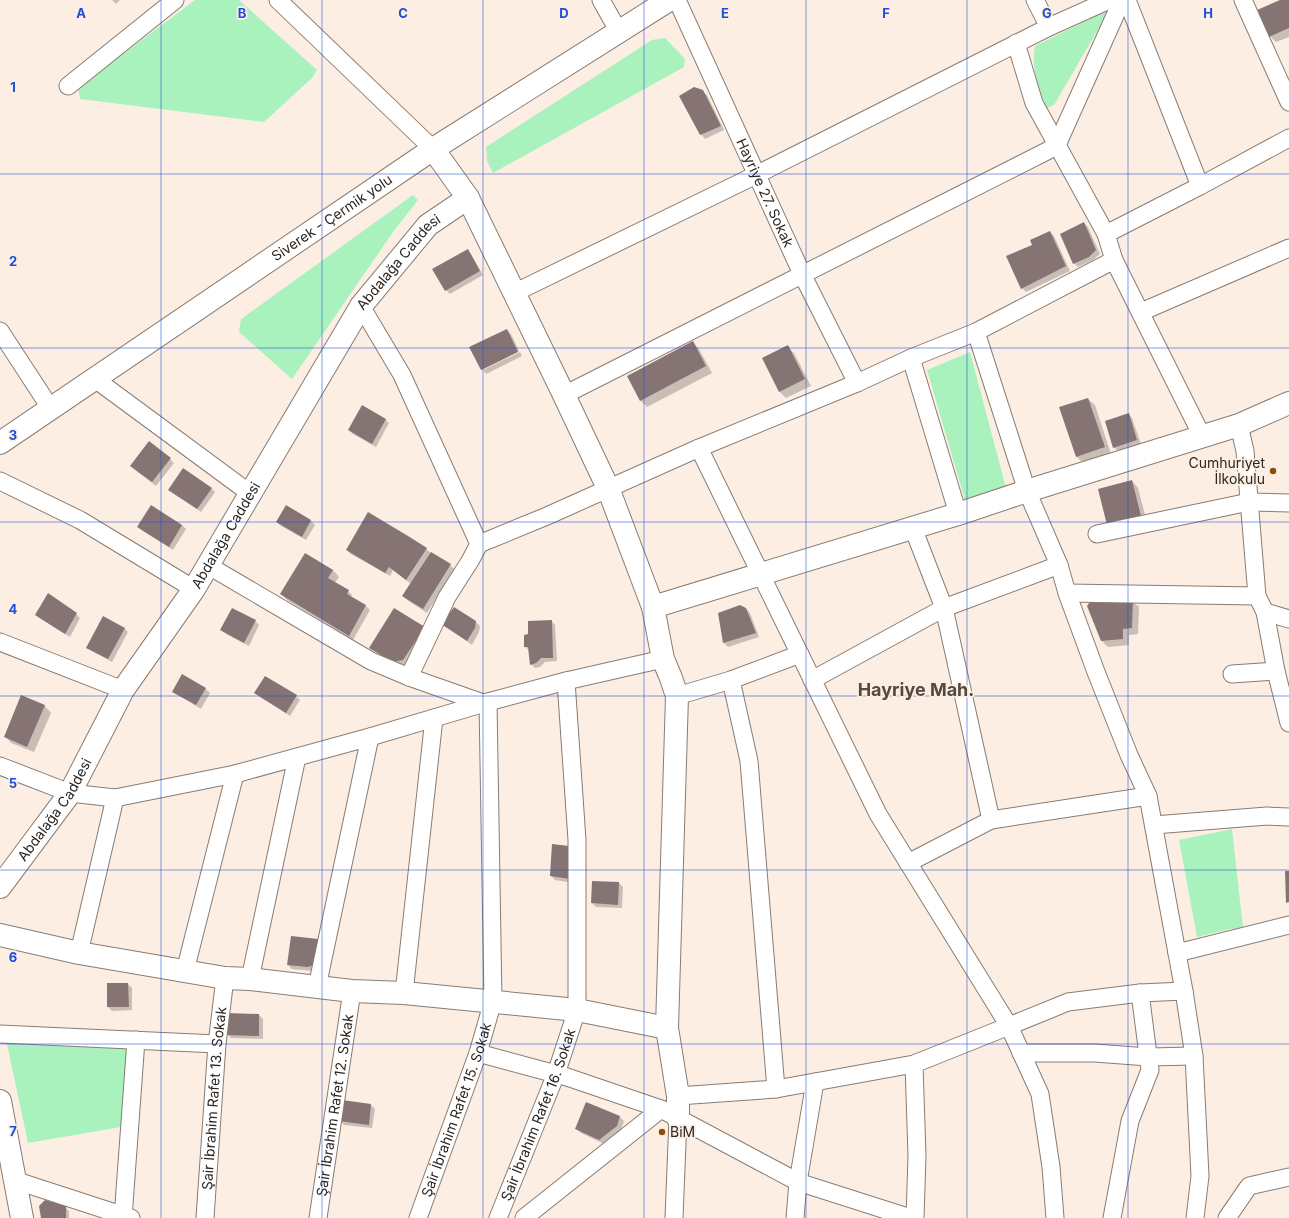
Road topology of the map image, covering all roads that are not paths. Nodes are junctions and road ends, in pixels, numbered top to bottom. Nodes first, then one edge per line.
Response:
1 (175, 0) edge
2 (278, 0) edge
3 (601, 0) edge
4 (669, 0) edge
5 (677, 0) edge
6 (1034, 0) edge
7 (1110, 0) edge
8 (1122, 0) edge
9 (1127, 0) edge
10 (1242, 0) edge
11 (1049, 27) junction
12 (619, 32) junction
13 (1016, 43) junction
14 (68, 86) dead end
15 (1289, 102) edge
16 (1289, 138) edge
17 (1057, 145) junction
18 (433, 149) junction
19 (756, 175) junction
20 (1200, 186) junction
21 (468, 198) junction
22 (1106, 234) junction
23 (1289, 248) edge
24 (1114, 260) junction
25 (802, 274) junction
26 (514, 293) junction
27 (361, 306) junction
28 (1141, 312) junction
29 (0, 331) edge
30 (976, 332) junction
31 (911, 358) junction
32 (95, 379) junction
33 (857, 383) junction
34 (564, 395) junction
35 (1289, 403) edge
36 (51, 409) junction
37 (1239, 425) junction
38 (1202, 436) junction
39 (0, 444) edge
40 (699, 448) junction
41 (0, 481) edge
42 (608, 488) junction
43 (1027, 491) junction
44 (251, 494) junction
45 (1249, 502) junction
46 (1289, 503) edge
47 (958, 514) junction
48 (913, 528) junction
49 (1097, 534) dead end
50 (479, 544) junction
51 (1059, 565) junction
52 (208, 566) junction
53 (761, 574) junction
54 (194, 590) junction
55 (1067, 593) junction
56 (1257, 596) junction
57 (653, 607) junction
58 (944, 608) junction
59 (1265, 612) junction
60 (1289, 619) edge
61 (0, 642) edge
62 (800, 654) junction
63 (663, 659) junction
64 (1276, 670) junction
65 (1232, 674) dead end
66 (408, 677) junction
67 (731, 680) junction
68 (812, 680) junction
69 (566, 681) junction
70 (123, 690) junction
71 (677, 696) junction
72 (485, 703) junction
73 (434, 718) junction
74 (1289, 724) edge
75 (370, 737) junction
76 (297, 757) junction
77 (0, 766) edge
78 (236, 774) junction
79 (70, 793) junction
80 (1148, 796) junction
81 (115, 798) junction
82 (1289, 817) edge
83 (991, 820) junction
84 (1154, 825) junction
85 (908, 863) junction
86 (0, 887) edge
87 (1289, 925) edge
88 (0, 935) edge
89 (79, 953) junction
90 (1177, 953) junction
91 (185, 971) junction
92 (225, 978) junction
93 (250, 979) junction
94 (317, 987) junction
95 (1184, 991) junction
96 (352, 992) junction
97 (404, 993) junction
98 (1140, 993) junction
99 (493, 1001) junction
100 (577, 1010) junction
101 (1009, 1026) junction
102 (667, 1028) junction
103 (0, 1034) edge
104 (136, 1040) junction
105 (217, 1044) junction
106 (478, 1053) junction
107 (1021, 1053) junction
108 (1194, 1056) junction
109 (1148, 1057) junction
110 (914, 1064) junction
111 (556, 1074) junction
112 (815, 1082) junction
113 (776, 1089) junction
114 (678, 1096) junction
115 (0, 1101) edge
116 (670, 1114) junction
117 (1289, 1178) edge
118 (14, 1180) junction
119 (798, 1182) junction
120 (126, 1217) edge
121 (22, 1218) edge
122 (204, 1218) edge
123 (318, 1218) edge
124 (418, 1218) edge
125 (498, 1218) edge
126 (524, 1218) edge
127 (674, 1218) edge
128 (795, 1218) edge
129 (911, 1218) edge
130 (916, 1218) edge
131 (1055, 1218) edge
132 (1112, 1218) edge
133 (1195, 1218) edge
134 (1227, 1218) edge

1 - 14 street
2 - 18 street
3 - 12 street
4 - 12 street, Siverek - Çermik yolu
5 - 19 street, Hayriye 27. Sokak
6 - 11 street
7 - 11 street
8 - 17 street
9 - 20 street
10 - 15 street
11 - 13 street
12 - 18 street, Siverek - Çermik yolu
13 - 17 street
13 - 19 street
16 - 20 street
17 - 22 street
17 - 25 street
18 - 21 street
18 - 32 street, Siverek - Çermik yolu
19 - 25 street, Hayriye 27. Sokak
19 - 26 street
20 - 22 street
21 - 26 street
21 - 27 street, Abdalağa Caddesi
22 - 24 street
23 - 28 street
24 - 28 street
24 - 30 street
25 - 33 street, Hayriye 27. Sokak
25 - 34 street
26 - 34 street
27 - 44 street, Abdalağa Caddesi
27 - 50 street
28 - 38 street
29 - 36 street
30 - 31 street
30 - 43 street
31 - 33 street
31 - 47 street
32 - 36 street, Siverek - Çermik yolu
32 - 44 street
33 - 40 street
34 - 42 street
35 - 37 street
36 - 39 street, Siverek - Çermik yolu
37 - 38 street
37 - 45 street
38 - 43 street
40 - 42 street
40 - 53 street
41 - 54 street
42 - 50 street
42 - 57 street
43 - 47 street
43 - 51 street
44 - 52 street, Abdalağa Caddesi
45 - 46 street
45 - 49 street
45 - 56 street
47 - 48 street
48 - 53 street
48 - 58 street
50 - 66 street
51 - 55 street
51 - 58 street
52 - 54 street, Abdalağa Caddesi
52 - 66 street
53 - 57 street
53 - 62 street
54 - 70 street, Abdalağa Caddesi
55 - 56 street
55 - 80 street
56 - 59 street
57 - 63 street
58 - 68 street
58 - 83 street
59 - 60 street
59 - 64 street
61 - 70 street
62 - 67 street
62 - 68 street
63 - 69 street
63 - 71 street
64 - 65 street
64 - 74 street
66 - 72 street
67 - 71 street
67 - 113 street
68 - 85 street
69 - 72 street
69 - 100 street, Şair İbrahim Rafet 16. Sokak
70 - 79 street, Abdalağa Caddesi
71 - 102 street
72 - 73 street
72 - 99 street, Şair İbrahim Rafet 15. Sokak
73 - 75 street
73 - 97 street
75 - 76 street
75 - 94 street
76 - 78 street
76 - 93 street
77 - 79 street
78 - 81 street
78 - 91 street
79 - 81 street
79 - 86 street, Abdalağa Caddesi
80 - 83 street
80 - 84 street
81 - 89 street
82 - 84 street
83 - 85 street
84 - 90 street
85 - 101 street
87 - 90 street
88 - 89 street
89 - 91 street
90 - 95 street
91 - 92 street
92 - 93 street
92 - 105 street, Şair İbrahim Rafet 13. Sokak
93 - 94 street
94 - 96 street
95 - 98 street
95 - 108 street
96 - 97 street
96 - 123 street, Şair İbrahim Rafet 12. Sokak
97 - 99 street
98 - 101 street
98 - 109 street
99 - 100 street
99 - 106 street, Şair İbrahim Rafet 15. Sokak
100 - 102 street
100 - 111 street, Şair İbrahim Rafet 16. Sokak
101 - 107 street
101 - 110 street
102 - 114 street
103 - 104 street
104 - 105 street
104 - 120 street
105 - 122 street, Şair İbrahim Rafet 13. Sokak
106 - 111 street
106 - 124 street, Şair İbrahim Rafet 15. Sokak
107 - 109 street
107 - 131 street
108 - 109 street
108 - 133 street
109 - 132 street
110 - 112 street
110 - 130 street
111 - 116 street
111 - 125 street, Şair İbrahim Rafet 16. Sokak
112 - 113 street
112 - 119 street
113 - 114 street
114 - 116 street
115 - 118 street
116 - 119 street
116 - 126 street
116 - 127 street
117 - 134 street
118 - 120 street
118 - 121 street
119 - 128 street
119 - 129 street

